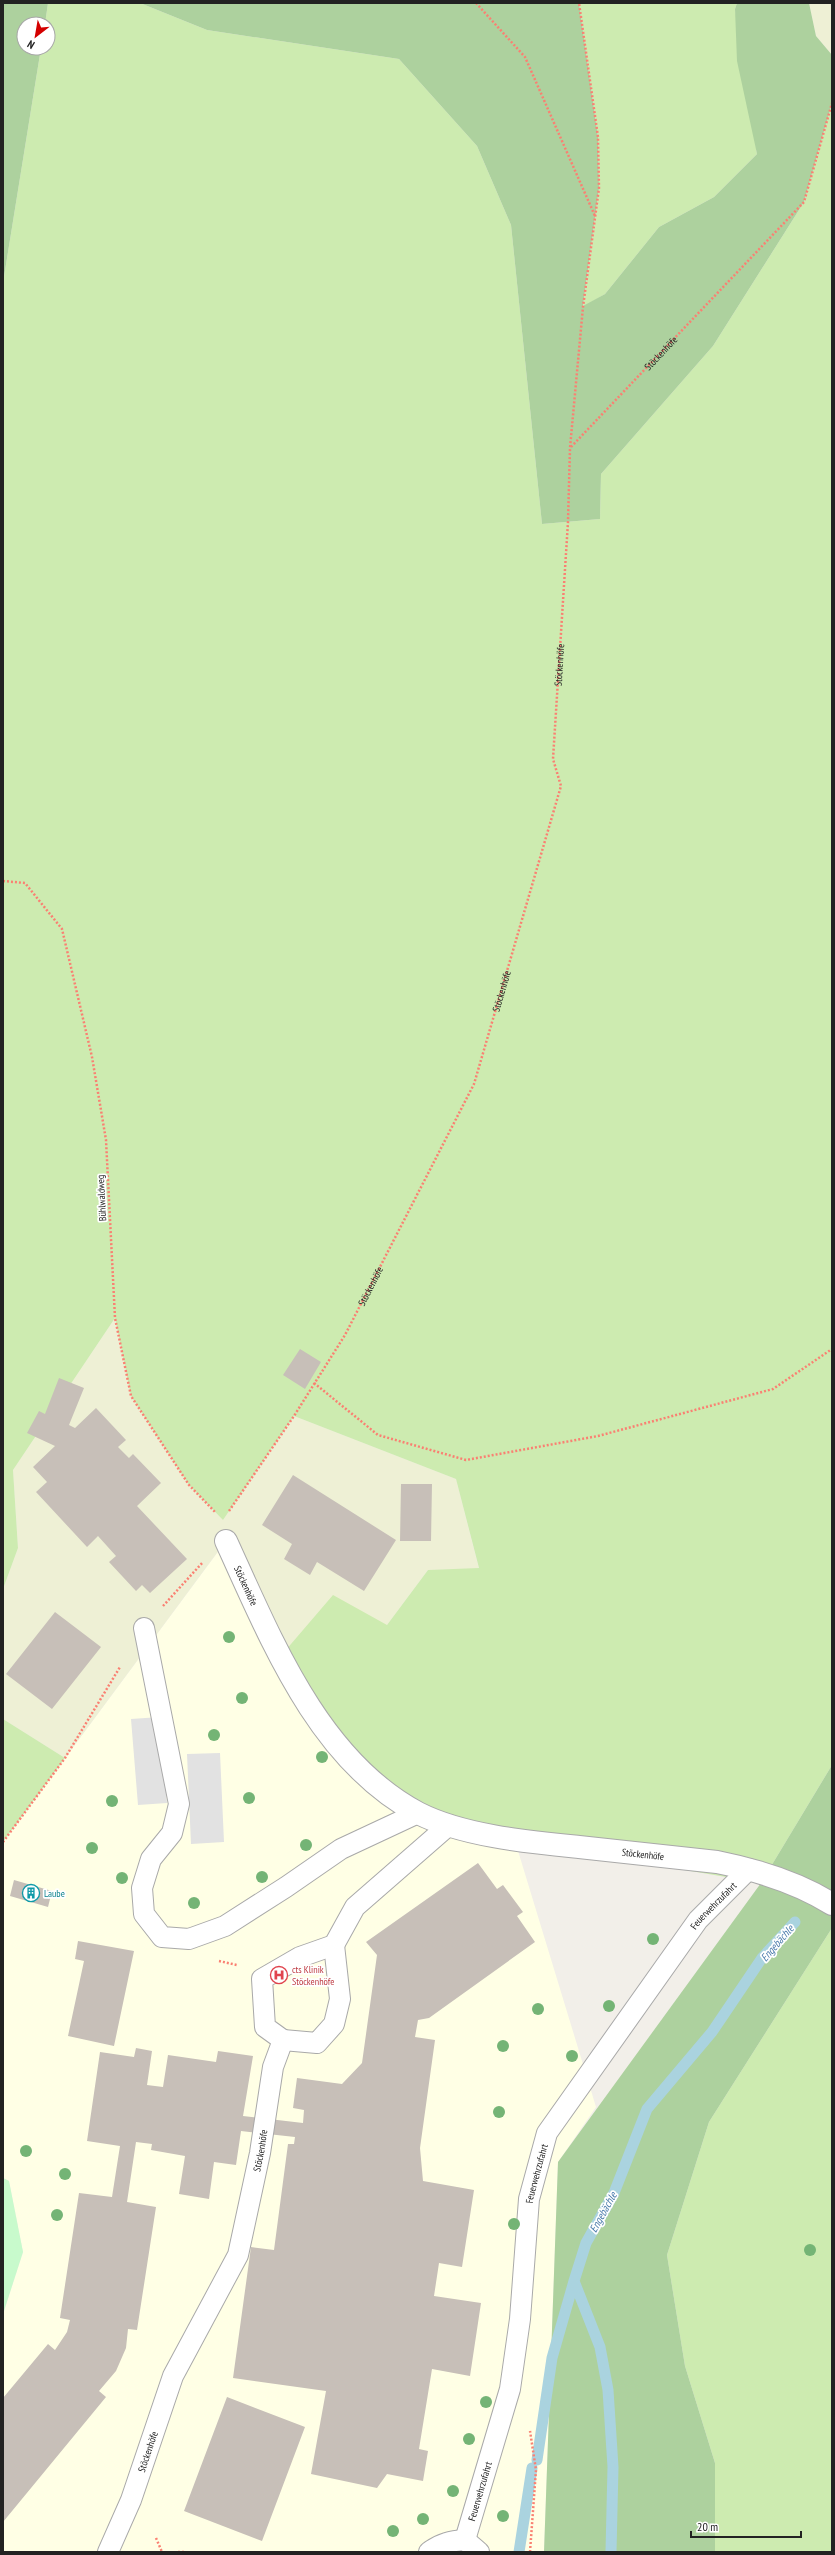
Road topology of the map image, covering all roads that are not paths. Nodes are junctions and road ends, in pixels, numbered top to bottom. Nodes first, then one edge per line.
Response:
1 (226, 1541) road end
2 (144, 1628) road end
3 (418, 1813) junction
4 (449, 1825) junction
5 (749, 1869) junction
6 (832, 1904) edge
7 (334, 1945) junction
8 (283, 2040) junction
9 (472, 2546) edge
10 (108, 2552) edge
11 (430, 2552) edge

1 - 3 street, Stöckenhöfe
2 - 3 lane
3 - 4 street, Stöckenhöfe
4 - 5 street, Stöckenhöfe
4 - 7 lane
5 - 6 street, Stöckenhöfe
5 - 9 lane, Feuerwehrzufahrt
7 - 8 lane
7 - 8 lane
8 - 10 lane, Stöckenhöfe
9 - 11 lane, Feuerwehrzufahrt

